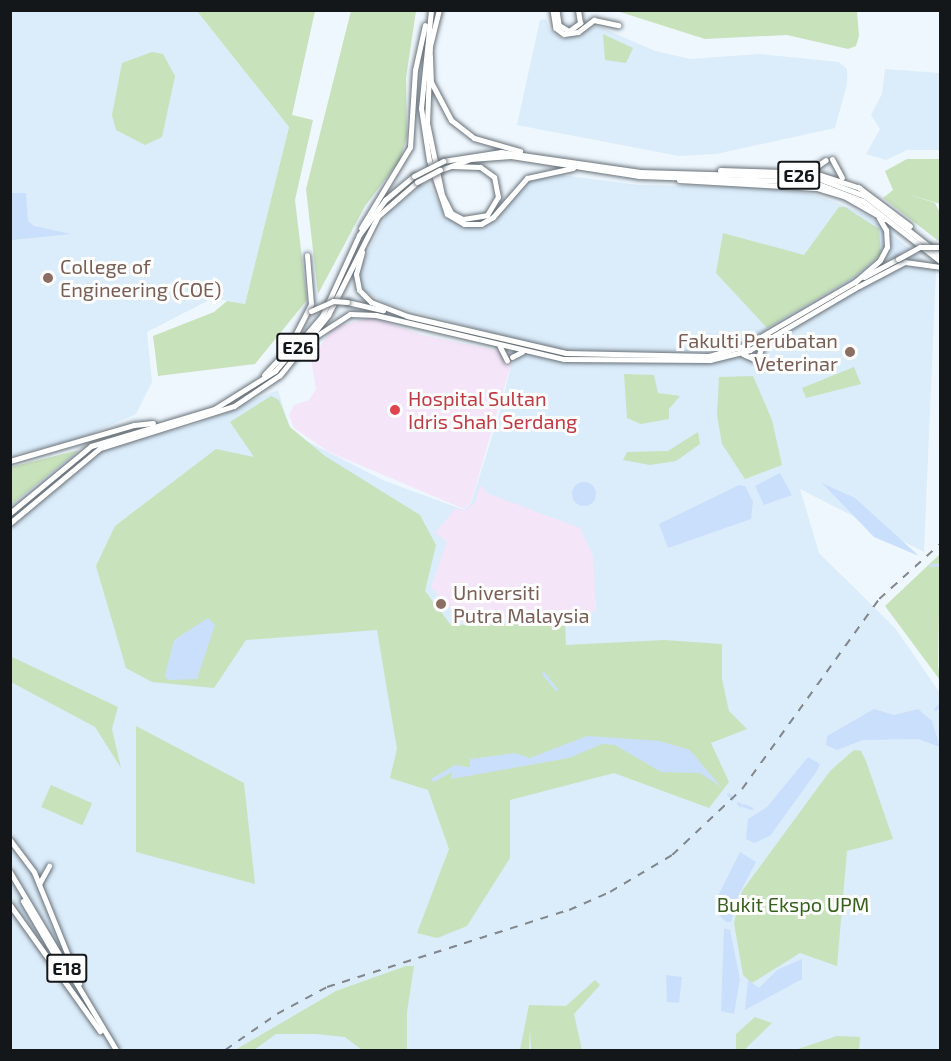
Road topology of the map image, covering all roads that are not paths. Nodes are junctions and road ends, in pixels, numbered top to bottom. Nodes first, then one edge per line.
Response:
1 (431, 10) edge
2 (439, 10) edge
3 (555, 10) edge
4 (578, 10) edge
5 (618, 25) dead end
6 (430, 46) junction
7 (553, 158) junction
8 (442, 166) junction
9 (577, 167) junction
10 (802, 172) junction
11 (686, 173) junction
12 (707, 176) junction
13 (672, 178) junction
14 (416, 179) junction
15 (860, 188) junction
16 (881, 210) junction
17 (873, 212) junction
18 (901, 230) junction
19 (362, 237) junction
20 (923, 240) junction
21 (940, 247) edge
22 (306, 255) dead end
23 (940, 255) edge
24 (940, 261) edge
25 (940, 267) edge
26 (857, 284) junction
27 (376, 315) joint
28 (306, 316) junction
29 (407, 316) junction
30 (764, 342) junction
31 (308, 344) junction
32 (500, 346) junction
33 (524, 351) junction
34 (741, 354) junction
35 (255, 385) junction
36 (172, 422) junction
37 (134, 425) joint
38 (10, 461) edge
39 (10, 512) edge
40 (10, 523) edge
41 (10, 840) edge
42 (49, 866) dead end
43 (11, 876) edge
44 (39, 884) junction
45 (17, 886) junction
46 (10, 905) edge
47 (84, 997) junction
48 (84, 1006) junction
49 (114, 1050) edge

1 - 9 highway
1 - 19 highway
2 - 6 main road
3 - 4 main road
3 - 5 main road
6 - 7 highway
6 - 8 highway
7 - 8 highway, E26
7 - 11 highway, E26
8 - 9 highway, E26
8 - 14 highway, E26, bridge
8 - 14 highway, E26, bridge
9 - 13 highway, E26
10 - 11 highway
10 - 15 highway
10 - 15 highway
11 - 12 highway, E26
12 - 13 highway, E26
12 - 16 highway, E26
13 - 17 highway
14 - 19 highway, E26
15 - 20 highway
16 - 18 highway, E26
16 - 20 highway, E26
17 - 18 highway
17 - 26 highway
18 - 24 highway, E26
19 - 29 highway
19 - 31 highway, E26
19 - 35 highway, E26
20 - 23 highway, E26
21 - 26 highway, bridge
22 - 28 highway
25 - 26 highway
26 - 29 main road
26 - 30 main road
27 - 31 highway
27 - 32 main road
28 - 29 highway, bridge
28 - 35 highway
30 - 34 main road
30 - 34 main road
31 - 40 highway, E26
32 - 33 main road
32 - 33 main road
33 - 34 main road
35 - 36 highway, E26
36 - 37 highway
36 - 39 highway, E26
37 - 38 main road
41 - 44 highway
42 - 44 highway
43 - 45 highway, E18
44 - 47 highway
45 - 47 highway, E18
45 - 48 highway, E18
46 - 48 highway
47 - 49 highway, E18
48 - 49 highway, E18

